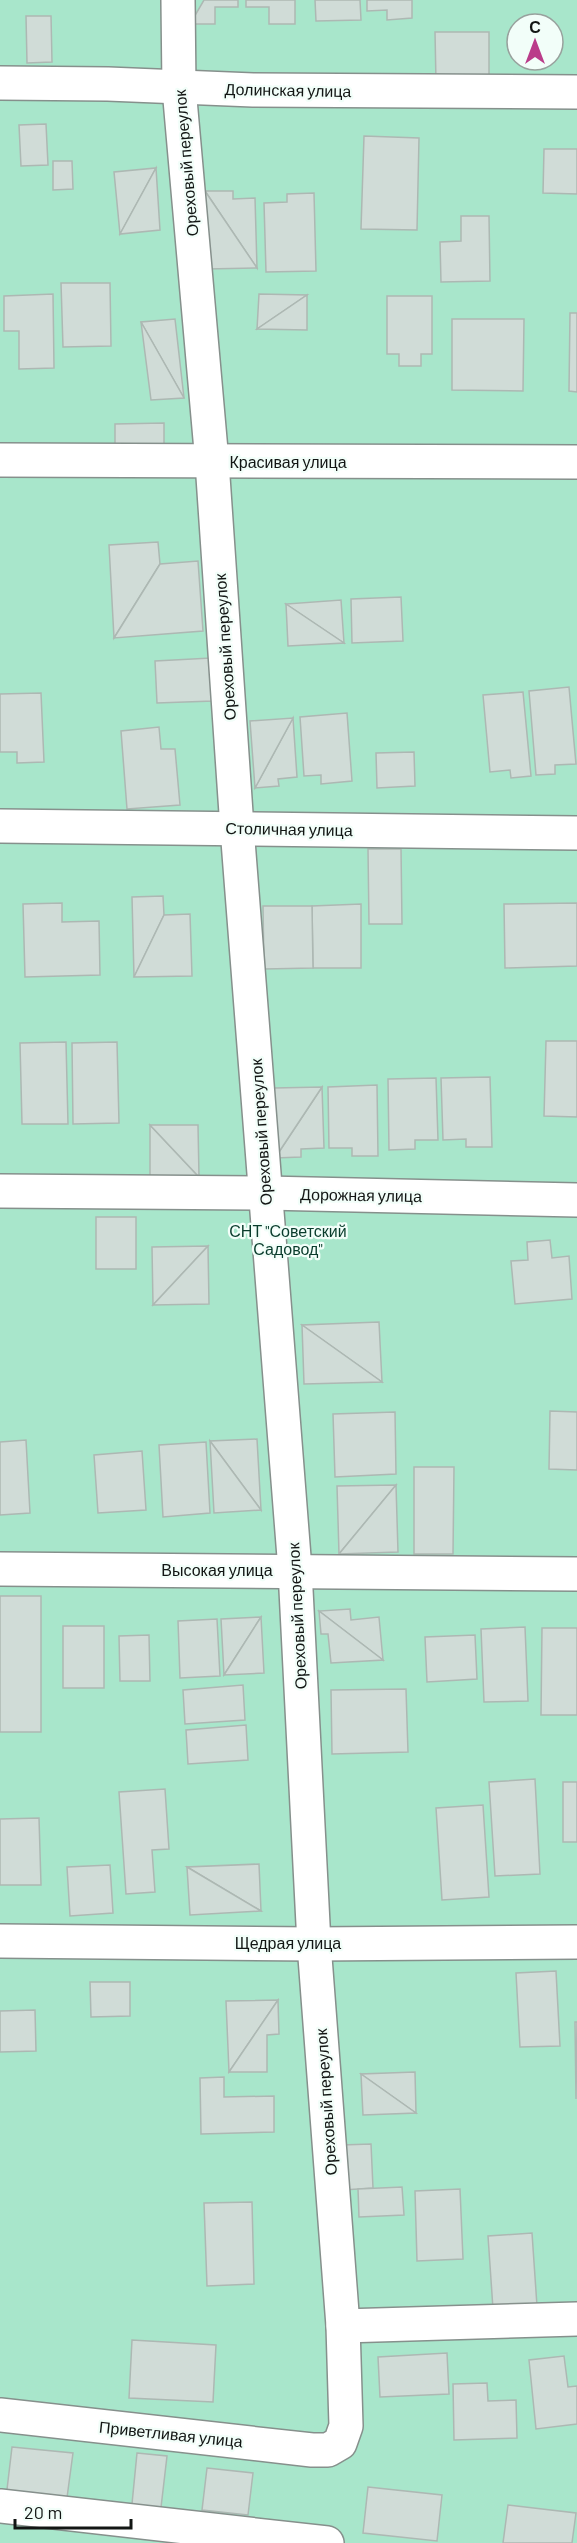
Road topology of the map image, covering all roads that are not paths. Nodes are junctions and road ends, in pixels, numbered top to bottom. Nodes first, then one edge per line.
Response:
1 (178, 0) edge
2 (0, 83) edge
3 (179, 88) junction
4 (577, 92) edge
5 (0, 460) edge
6 (212, 462) junction
7 (577, 462) edge
8 (0, 826) edge
9 (237, 828) junction
10 (577, 833) edge
11 (0, 1191) edge
12 (266, 1193) junction
13 (577, 1200) edge
14 (0, 1569) edge
15 (295, 1570) junction
16 (577, 1574) edge
17 (0, 1941) edge
18 (577, 1942) edge
19 (314, 1944) junction
20 (577, 2319) edge
21 (343, 2326) junction
22 (0, 2415) edge
23 (340, 2443) joint
24 (0, 2506) edge
25 (327, 2543) edge

1 - 3 street, Ореховый переулок
2 - 3 street, Долинская улица
3 - 4 street, Долинская улица
3 - 6 street, Ореховый переулок
5 - 6 street, Красивая улица
6 - 7 street, Красивая улица
6 - 9 street, Ореховый переулок
8 - 9 street, Столичная улица
9 - 10 street, Столичная улица
9 - 12 street, Ореховый переулок
11 - 12 street, Дорожная улица
12 - 13 street, Дорожная улица
12 - 15 street, Ореховый переулок
14 - 15 street, Высокая улица
15 - 16 street, Высокая улица
15 - 19 street, Ореховый переулок
17 - 19 street, Щедрая улица
18 - 19 street, Щедрая улица
19 - 21 street, Ореховый переулок
20 - 21 street
21 - 23 street, Ореховый переулок
22 - 23 street, Приветливая улица
24 - 25 street

